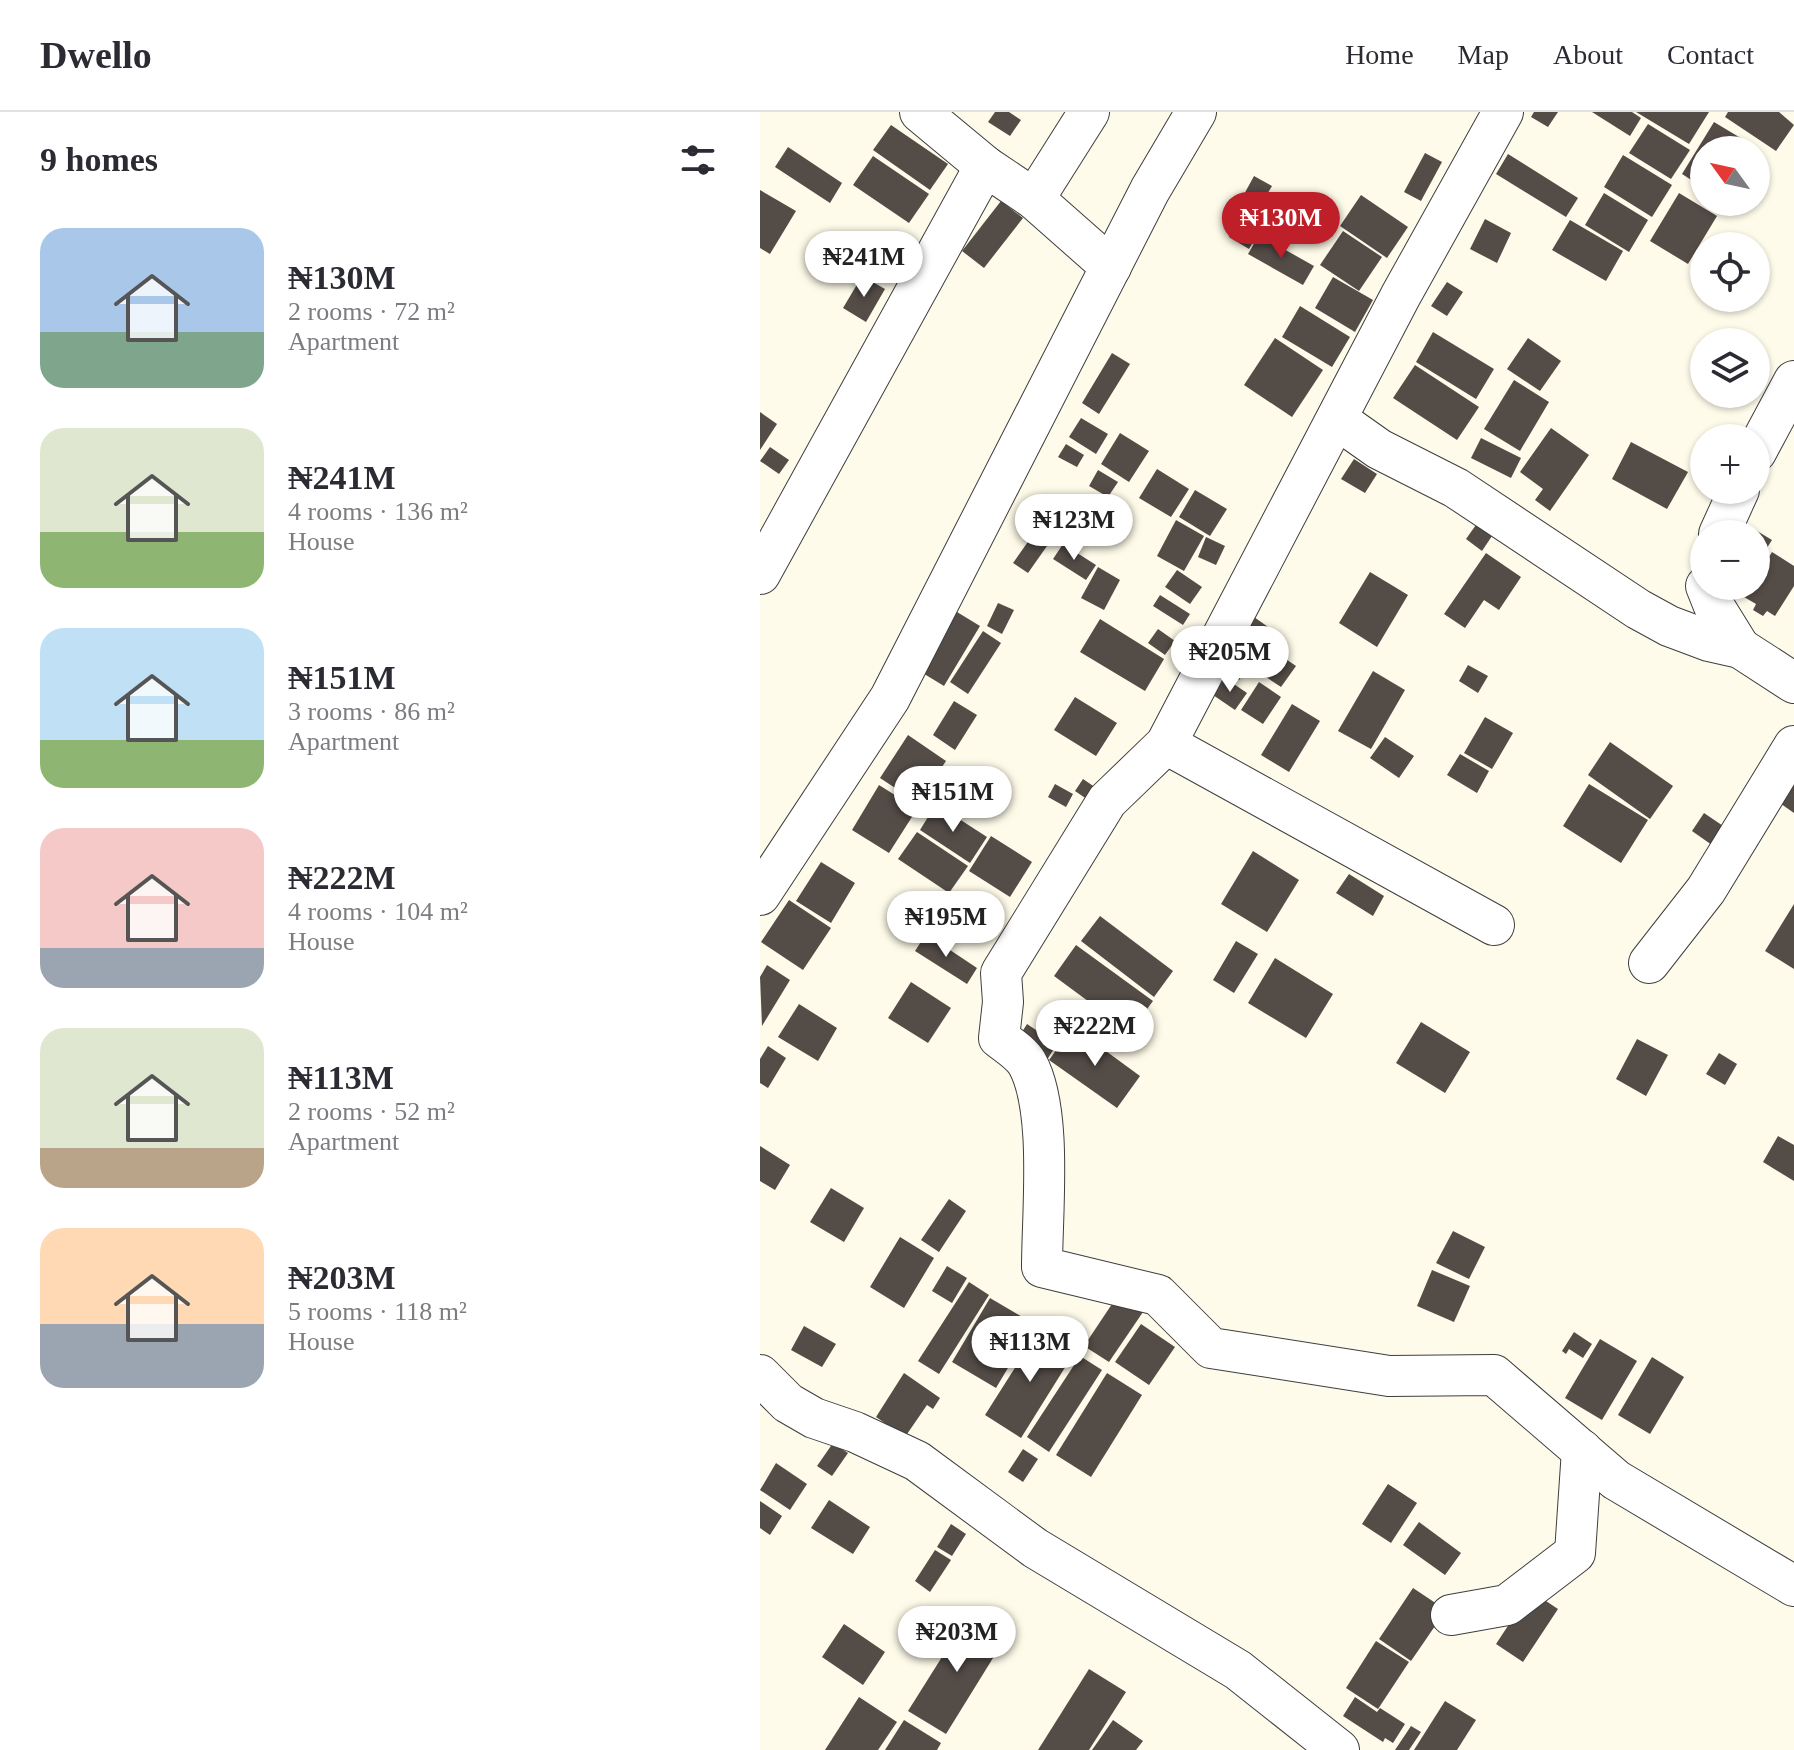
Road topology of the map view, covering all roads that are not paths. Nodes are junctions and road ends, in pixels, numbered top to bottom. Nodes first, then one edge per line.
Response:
1 (920, 112) edge
2 (1089, 112) edge
3 (1196, 112) edge
4 (1503, 112) edge
5 (985, 166) junction
6 (1034, 199) junction
7 (1111, 267) junction
8 (1794, 381) edge
9 (1338, 420) junction
10 (1770, 426) edge
11 (760, 574) edge
12 (1712, 600) edge
13 (1740, 648) junction
14 (1794, 683) edge
15 (1166, 744) junction
16 (1794, 746) edge
17 (760, 895) edge
18 (1494, 925) dead end
19 (1649, 963) dead end
20 (760, 1375) edge
21 (1582, 1450) junction
22 (1794, 1586) edge
23 (1451, 1615) dead end
24 (1339, 1750) edge

1 - 5 street
2 - 6 street
3 - 7 street
4 - 9 street
5 - 6 street
5 - 11 street
6 - 7 street
7 - 17 street
8 - 10 street
9 - 13 street
9 - 15 street
12 - 13 street
13 - 14 street
15 - 18 street
15 - 21 street
16 - 19 street
20 - 24 street
21 - 22 street
21 - 23 street

